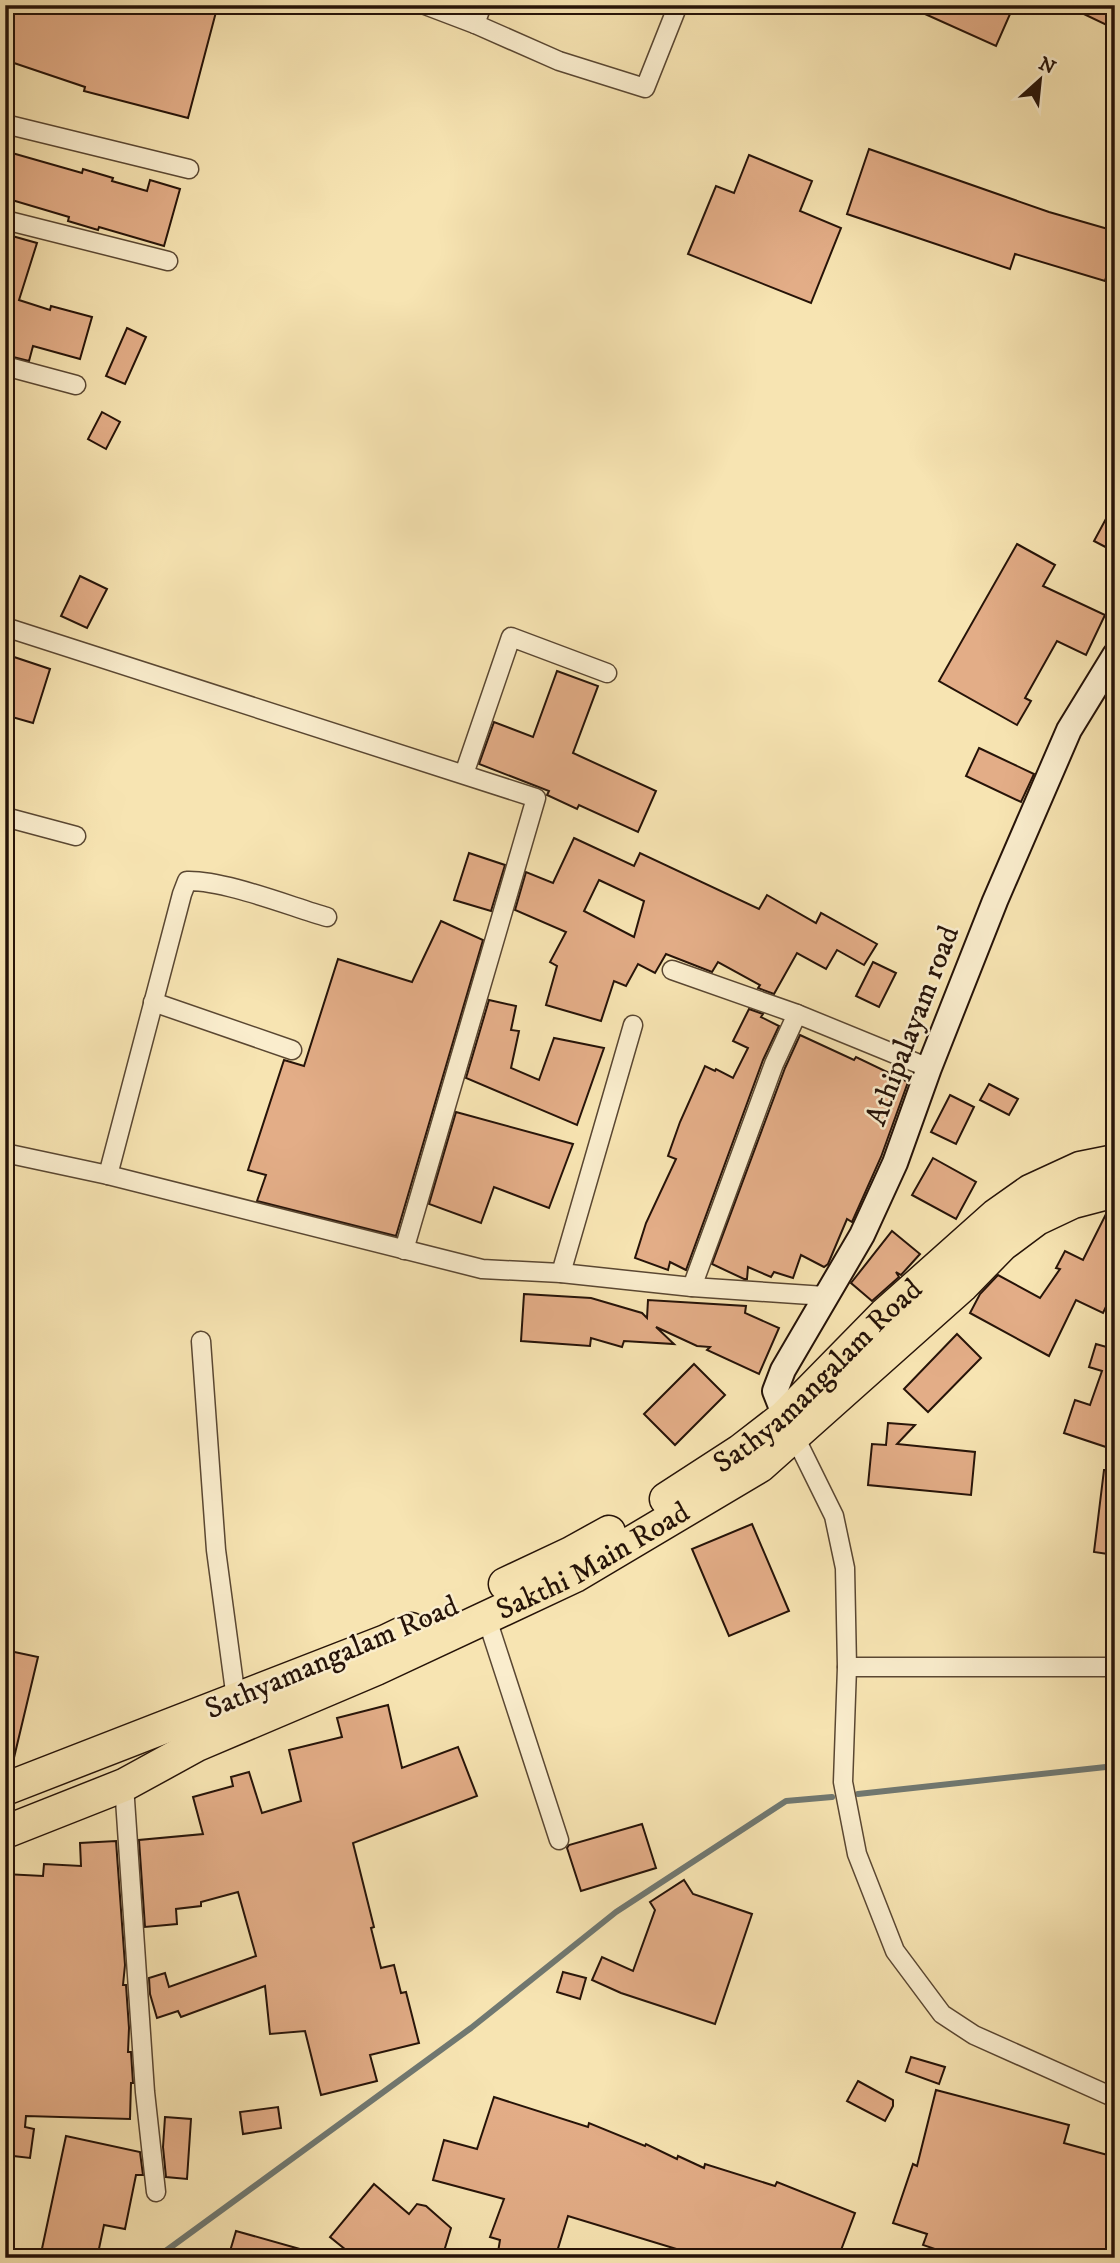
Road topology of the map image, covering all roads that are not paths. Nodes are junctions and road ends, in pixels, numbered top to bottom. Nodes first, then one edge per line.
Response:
1 (425, 5) edge
2 (482, 5) edge
3 (678, 5) edge
4 (475, 24) junction
5 (5, 124) edge
6 (189, 169) dead end
7 (5, 220) edge
8 (168, 261) dead end
9 (5, 366) edge
10 (76, 385) dead end
11 (5, 627) edge
12 (1115, 655) edge
13 (607, 673) dead end
14 (464, 774) junction
15 (5, 817) edge
16 (76, 836) dead end
17 (327, 917) dead end
18 (672, 970) dead end
19 (153, 1002) junction
20 (797, 1014) junction
21 (633, 1025) dead end
22 (292, 1050) dead end
23 (929, 1068) junction
24 (5, 1153) edge
25 (1115, 1161) edge
26 (108, 1175) junction
27 (1115, 1191) edge
28 (404, 1250) junction
29 (561, 1273) junction
30 (692, 1287) junction
31 (825, 1296) junction
32 (201, 1341) dead end
33 (789, 1427) junction
34 (486, 1616) junction
35 (847, 1667) junction
36 (1115, 1667) edge
37 (236, 1699) junction
38 (124, 1785) junction
39 (5, 1789) edge
40 (5, 1832) edge
41 (559, 1840) dead end
42 (1115, 2098) edge
43 (156, 2192) dead end

1 - 4 street
2 - 4 street
3 - 4 street
5 - 6 street
7 - 8 street
9 - 10 street
11 - 14 street
12 - 23 street, Athipalayam road
13 - 14 street
14 - 28 street
15 - 16 street
17 - 19 street
18 - 20 street
19 - 22 street
19 - 26 street
20 - 23 street
20 - 30 street
21 - 29 street
23 - 31 street, Athipalayam road
24 - 26 street
25 - 33 highway, Sathyamangalam Road
26 - 28 street
27 - 33 highway, Sakthi Main Road
28 - 29 street
29 - 30 street
30 - 31 street
31 - 33 street, Athipalayam road
32 - 37 street
33 - 34 highway, Sakthi Main Road
33 - 35 street
33 - 37 highway, Sathyamangalam Road
34 - 38 highway, Sakthi Main Road
34 - 41 street
35 - 36 street
35 - 42 street
37 - 39 highway, Sathyamangalam Road
38 - 40 highway, Sakthi Main Road
38 - 43 street

